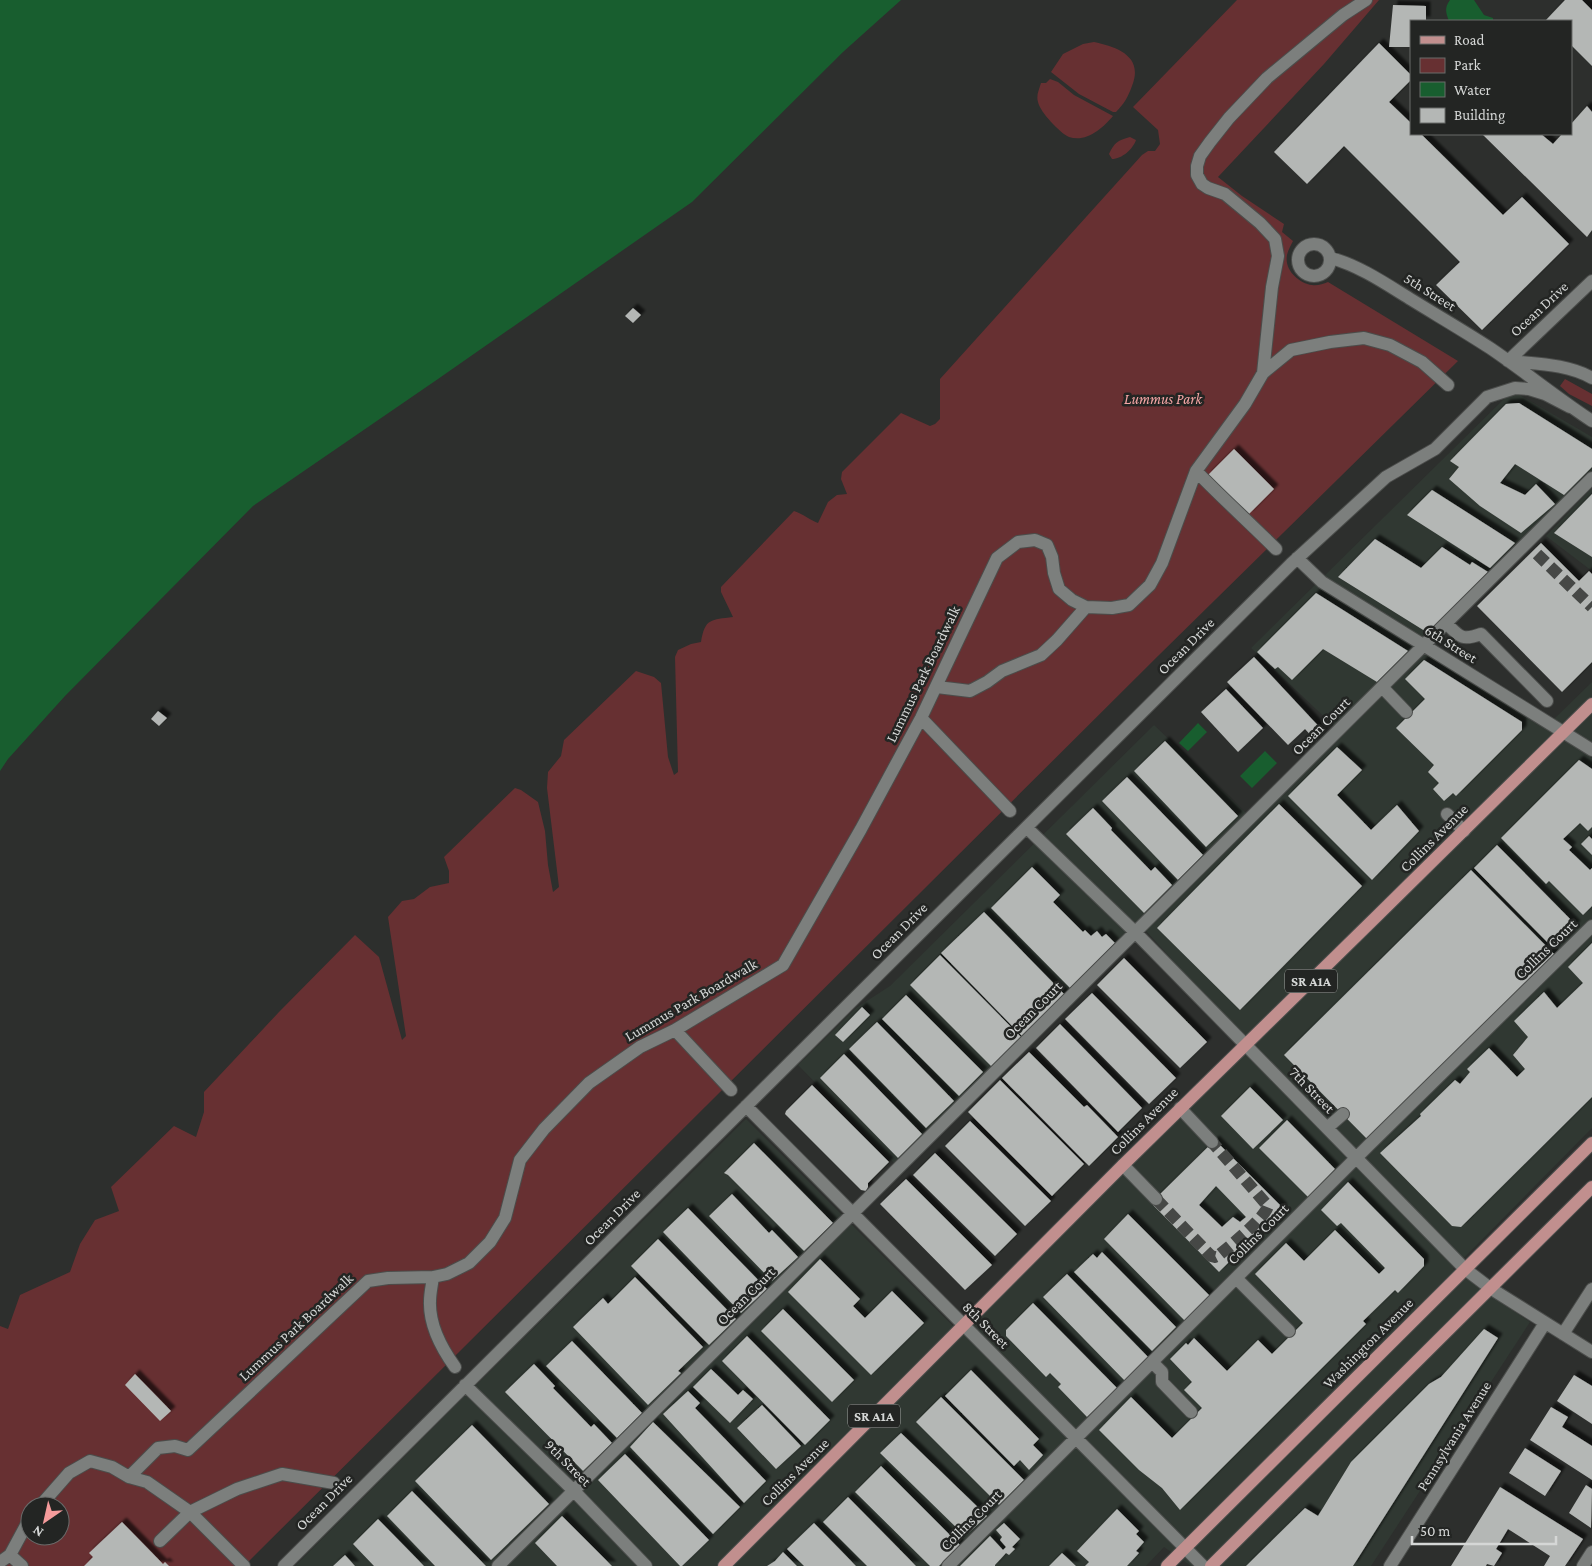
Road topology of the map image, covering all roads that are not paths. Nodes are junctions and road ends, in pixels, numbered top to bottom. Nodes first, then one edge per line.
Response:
1 (1366, 0) edge
2 (1331, 258) dead end
3 (1592, 281) edge
4 (1508, 361) junction
5 (1263, 373) junction
6 (1592, 378) edge
7 (1448, 385) dead end
8 (1570, 407) junction
9 (1592, 421) edge
10 (1196, 471) junction
11 (1592, 478) edge
12 (1276, 549) dead end
13 (1297, 558) junction
14 (1086, 607) junction
15 (1447, 624) junction
16 (1424, 646) junction
17 (937, 687) junction
18 (1383, 688) junction
19 (1547, 701) dead end
20 (1592, 704) edge
21 (1406, 712) dead end
22 (921, 718) junction
23 (1563, 732) junction
24 (1592, 750) edge
25 (1010, 811) dead end
26 (1447, 814) dead end
27 (1027, 828) junction
28 (1464, 831) junction
29 (1592, 926) edge
30 (1134, 932) junction
31 (675, 1030) junction
32 (1245, 1045) junction
33 (731, 1090) dead end
34 (746, 1106) junction
35 (1180, 1108) junction
36 (1343, 1114) dead end
37 (1327, 1128) junction
38 (1212, 1142) tunnel mouth
39 (1592, 1143) edge
40 (1356, 1158) junction
41 (1122, 1166) junction
42 (1592, 1187) edge
43 (1156, 1198) tunnel mouth
44 (853, 1213) junction
45 (1465, 1269) junction
46 (433, 1277) junction
47 (1236, 1278) junction
48 (1490, 1288) junction
49 (1592, 1289) edge
50 (1545, 1323) junction
51 (964, 1326) junction
52 (1289, 1331) dead end
53 (1563, 1334) junction
54 (1592, 1352) edge
55 (1152, 1362) junction
56 (456, 1367) dead end
57 (465, 1385) junction
58 (1192, 1412) dead end
59 (1077, 1437) junction
60 (129, 1477) junction
61 (334, 1483) dead end
62 (574, 1491) junction
63 (49, 1496) edge
64 (190, 1512) junction
65 (20, 1534) edge
66 (160, 1541) dead end
67 (1185, 1548) junction
68 (1592, 1552) edge
69 (5, 1559) edge
70 (22, 1566) edge
71 (244, 1566) edge
72 (284, 1566) edge
73 (498, 1566) edge
74 (646, 1566) edge
75 (724, 1566) edge
76 (948, 1566) edge
77 (1167, 1566) edge
78 (1203, 1566) edge
79 (1212, 1566) edge
80 (1390, 1566) edge
81 (1583, 1566) edge

1 - 5 street, Lummus Park Boardwalk
2 - 4 street, 5th Street
3 - 4 street, Ocean Drive
4 - 6 street, 5th Street
4 - 8 street, 5th Street
5 - 7 street, Lummus Park Boardwalk
5 - 10 street, Lummus Park Boardwalk
8 - 9 street, 5th Street
8 - 13 street, Ocean Drive
10 - 12 street
10 - 14 street, Lummus Park Boardwalk
11 - 15 street, Ocean Court
13 - 16 street, 6th Street
13 - 27 street, Ocean Drive
14 - 17 street
14 - 17 street, Lummus Park Boardwalk
15 - 16 street, Ocean Court
15 - 19 street
16 - 18 street, Ocean Court
16 - 23 street, 6th Street
17 - 22 street, Lummus Park Boardwalk
18 - 21 street
18 - 30 street, Ocean Court
20 - 23 main road, Collins Avenue / SR A1A
22 - 25 street
22 - 31 street, Lummus Park Boardwalk
23 - 24 street, 6th Street
23 - 28 main road, Collins Avenue / SR A1A
26 - 28 street
27 - 30 street, 7th Street
27 - 34 street, Ocean Drive
28 - 32 main road, Collins Avenue / SR A1A
29 - 40 street, Collins Court
30 - 32 street, 7th Street
30 - 44 street, Ocean Court
31 - 33 street
31 - 46 street, Lummus Park Boardwalk
32 - 35 main road, Collins Avenue / SR A1A
32 - 37 street, 7th Street
34 - 44 street, 8th Street
34 - 57 street, Ocean Drive
35 - 38 street
35 - 41 main road, Collins Avenue / SR A1A
36 - 37 street
37 - 40 street, 7th Street
39 - 45 main road, Washington Avenue
40 - 45 street, 7th Street
40 - 47 street, Collins Court
41 - 43 street
41 - 51 main road, Collins Avenue / SR A1A
42 - 48 main road
44 - 51 street, 8th Street
44 - 62 street, Ocean Court
45 - 48 street, 7th Street
45 - 67 main road, Washington Avenue
46 - 56 street
46 - 60 street, Lummus Park Boardwalk
47 - 52 street
47 - 55 street, Collins Court
48 - 50 street, 7th Street
48 - 79 main road
49 - 53 street
50 - 53 street, 7th Street
50 - 80 street, Pennsylvania Avenue
51 - 59 street, 8th Street
51 - 75 main road, Collins Avenue / SR A1A
53 - 54 street, 7th Street
55 - 58 street
55 - 59 street, Collins Court
57 - 62 street, 9th Street
57 - 72 street, Ocean Drive
59 - 67 street, 8th Street
59 - 76 street, Collins Court
60 - 63 street
60 - 64 street
61 - 64 street
62 - 73 street, Ocean Court
62 - 74 street, 9th Street
64 - 66 street
64 - 71 street
65 - 69 street
67 - 77 main road, Washington Avenue
67 - 78 street, 8th Street
68 - 81 street
69 - 70 street

